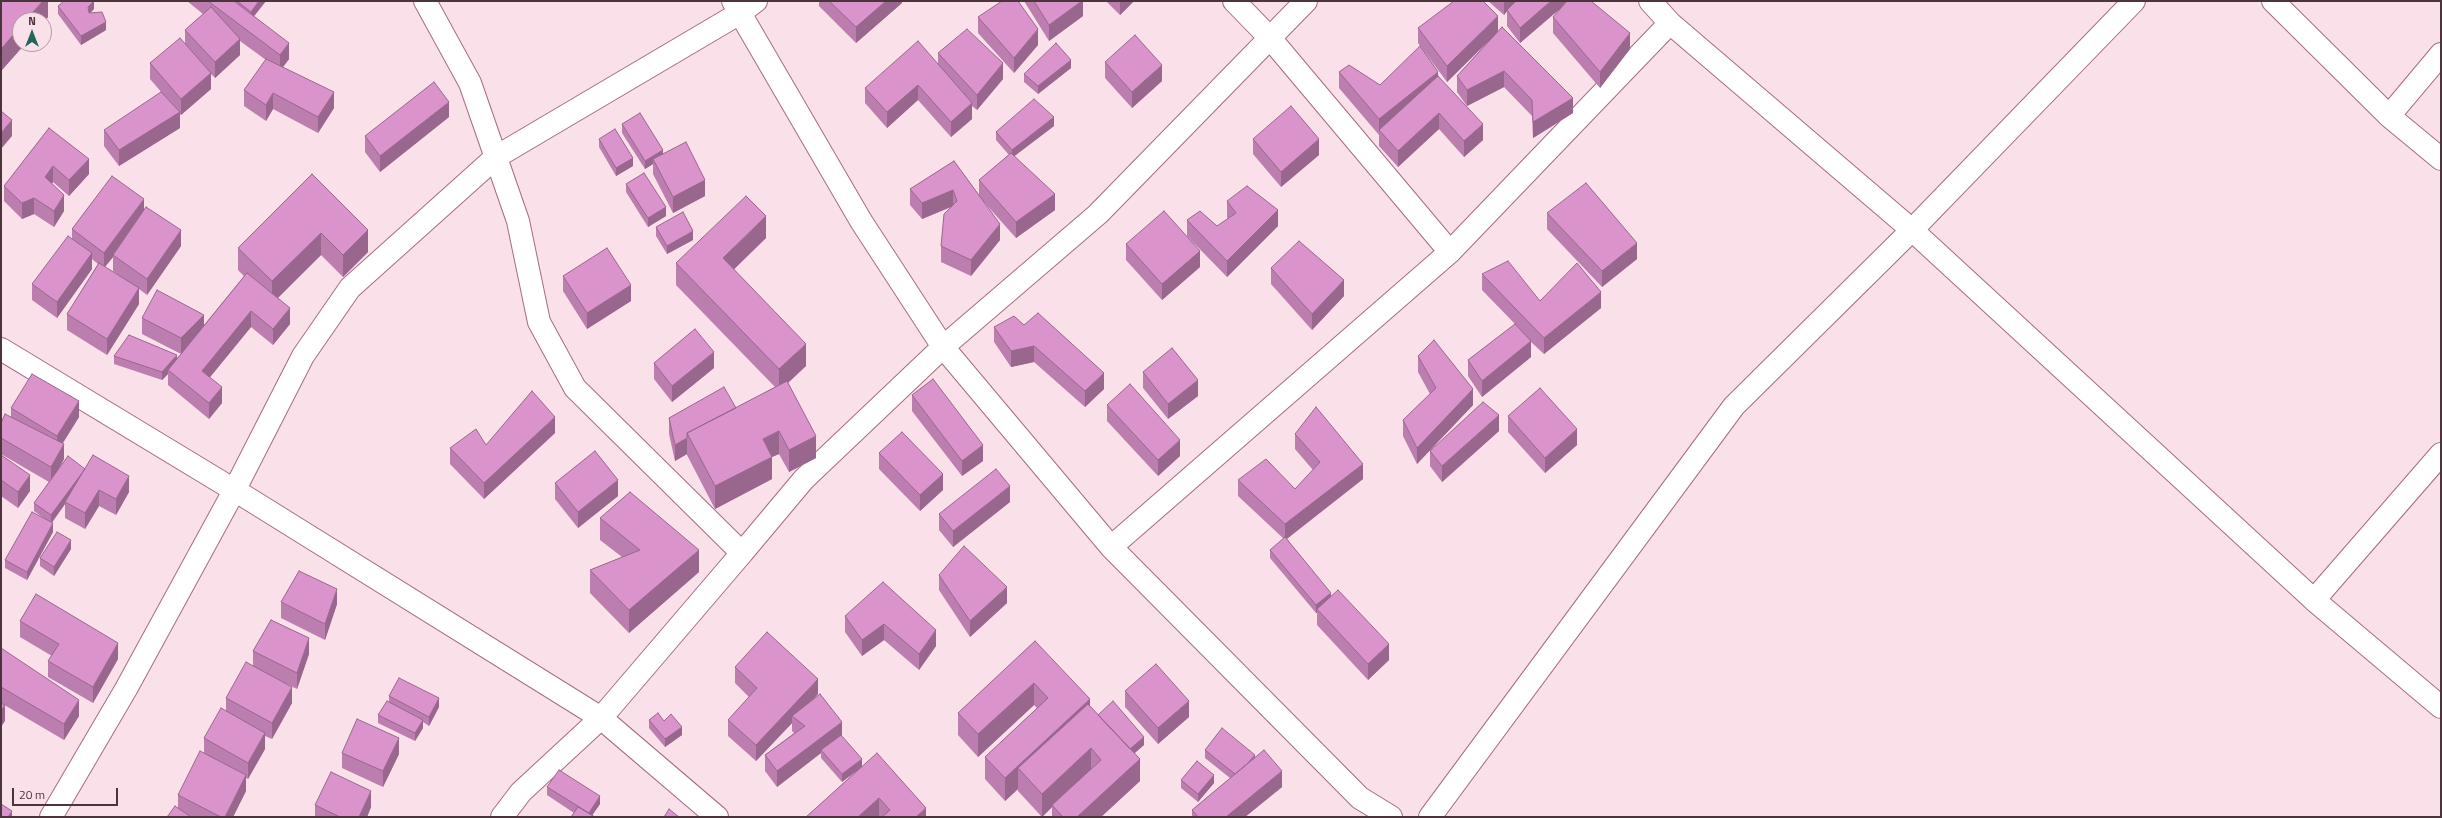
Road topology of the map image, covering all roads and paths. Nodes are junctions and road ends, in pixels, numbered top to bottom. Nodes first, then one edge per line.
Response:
1 (425, 1) edge
2 (1234, 1) edge
3 (1306, 1) edge
4 (1650, 1) edge
5 (2134, 1) edge
6 (2273, 1) edge
7 (743, 5) edge
8 (1670, 23) junction
9 (1270, 38) junction
10 (2441, 54) edge
11 (2389, 116) junction
12 (496, 157) junction
13 (2441, 159) edge
14 (1912, 230) junction
15 (1450, 252) junction
16 (943, 347) junction
17 (1, 349) edge
18 (2441, 454) edge
19 (234, 490) junction
20 (1111, 547) junction
21 (742, 553) junction
22 (2314, 600) junction
23 (2441, 707) edge
24 (601, 718) junction
25 (51, 817) edge
26 (502, 817) edge
27 (717, 817) edge
28 (1392, 817) edge
29 (1430, 817) edge

1 - 12 street
2 - 9 street
3 - 9 street
4 - 8 street
5 - 14 street
6 - 11 street
7 - 12 street
7 - 16 street
8 - 14 street
8 - 15 street
9 - 15 street
9 - 16 street
10 - 11 street
11 - 13 street
12 - 19 street
12 - 21 street
14 - 22 street
14 - 29 street
15 - 20 street
16 - 20 street
16 - 21 street
17 - 19 street
18 - 22 street
19 - 24 street
19 - 25 street
20 - 28 street
21 - 24 street
22 - 23 street
24 - 26 street
24 - 27 street

